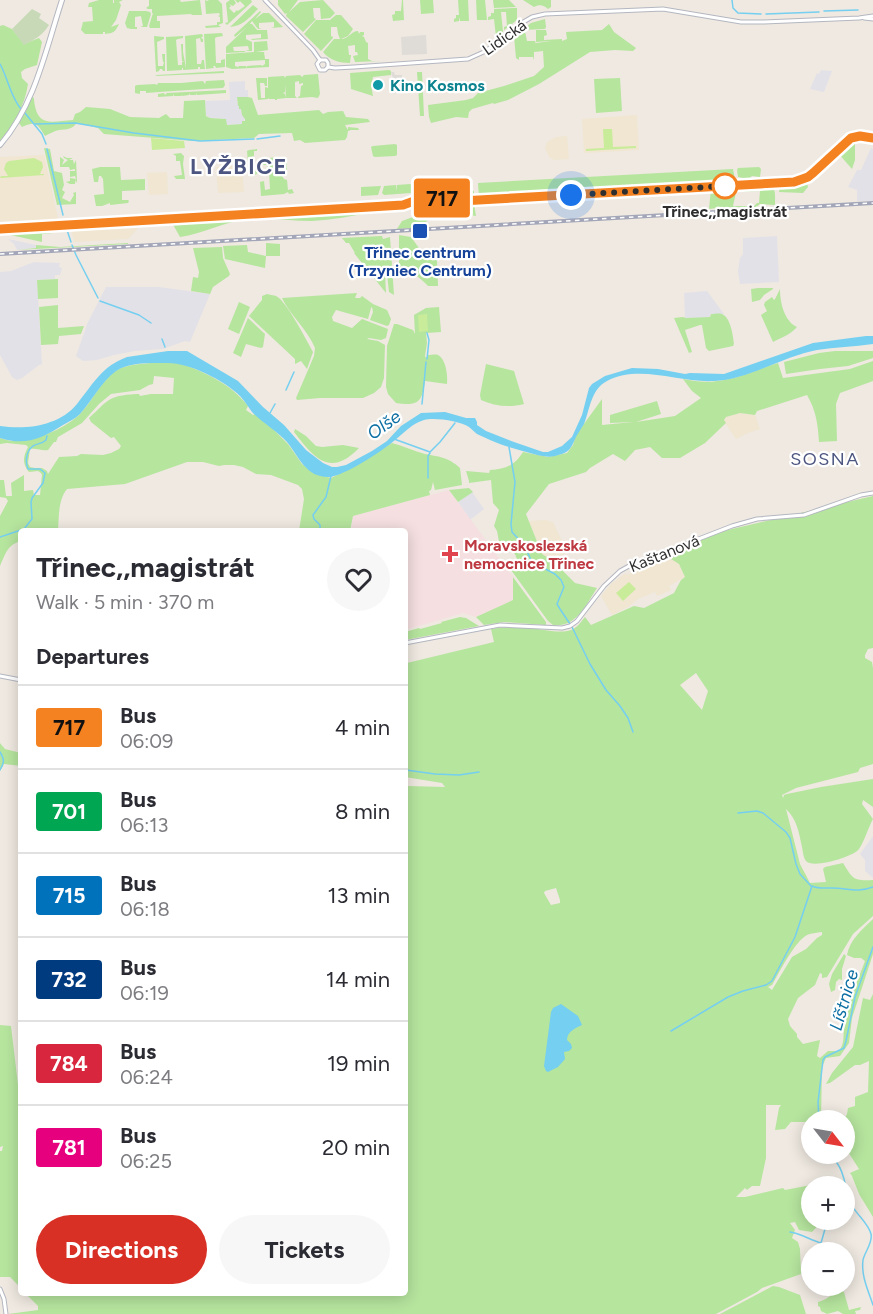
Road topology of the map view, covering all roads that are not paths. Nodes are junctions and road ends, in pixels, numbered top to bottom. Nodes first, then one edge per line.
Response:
1 (62, 0) edge
2 (265, 0) edge
3 (873, 18) edge
4 (320, 60) junction
5 (328, 67) junction
6 (873, 138) edge
7 (0, 145) edge
8 (437, 195) junction
9 (425, 197) junction
10 (0, 229) edge
11 (873, 493) edge
12 (408, 642) edge
13 (0, 676) edge
14 (18, 679) edge
15 (0, 1289) edge
16 (6, 1314) edge

1 - 7 main road
2 - 4 street
3 - 5 street, Lidická
4 - 5 street
4 - 5 street
6 - 8 main road
8 - 9 main road
8 - 9 main road
9 - 10 main road
11 - 12 street, Kaštanová
13 - 14 street
15 - 16 street

